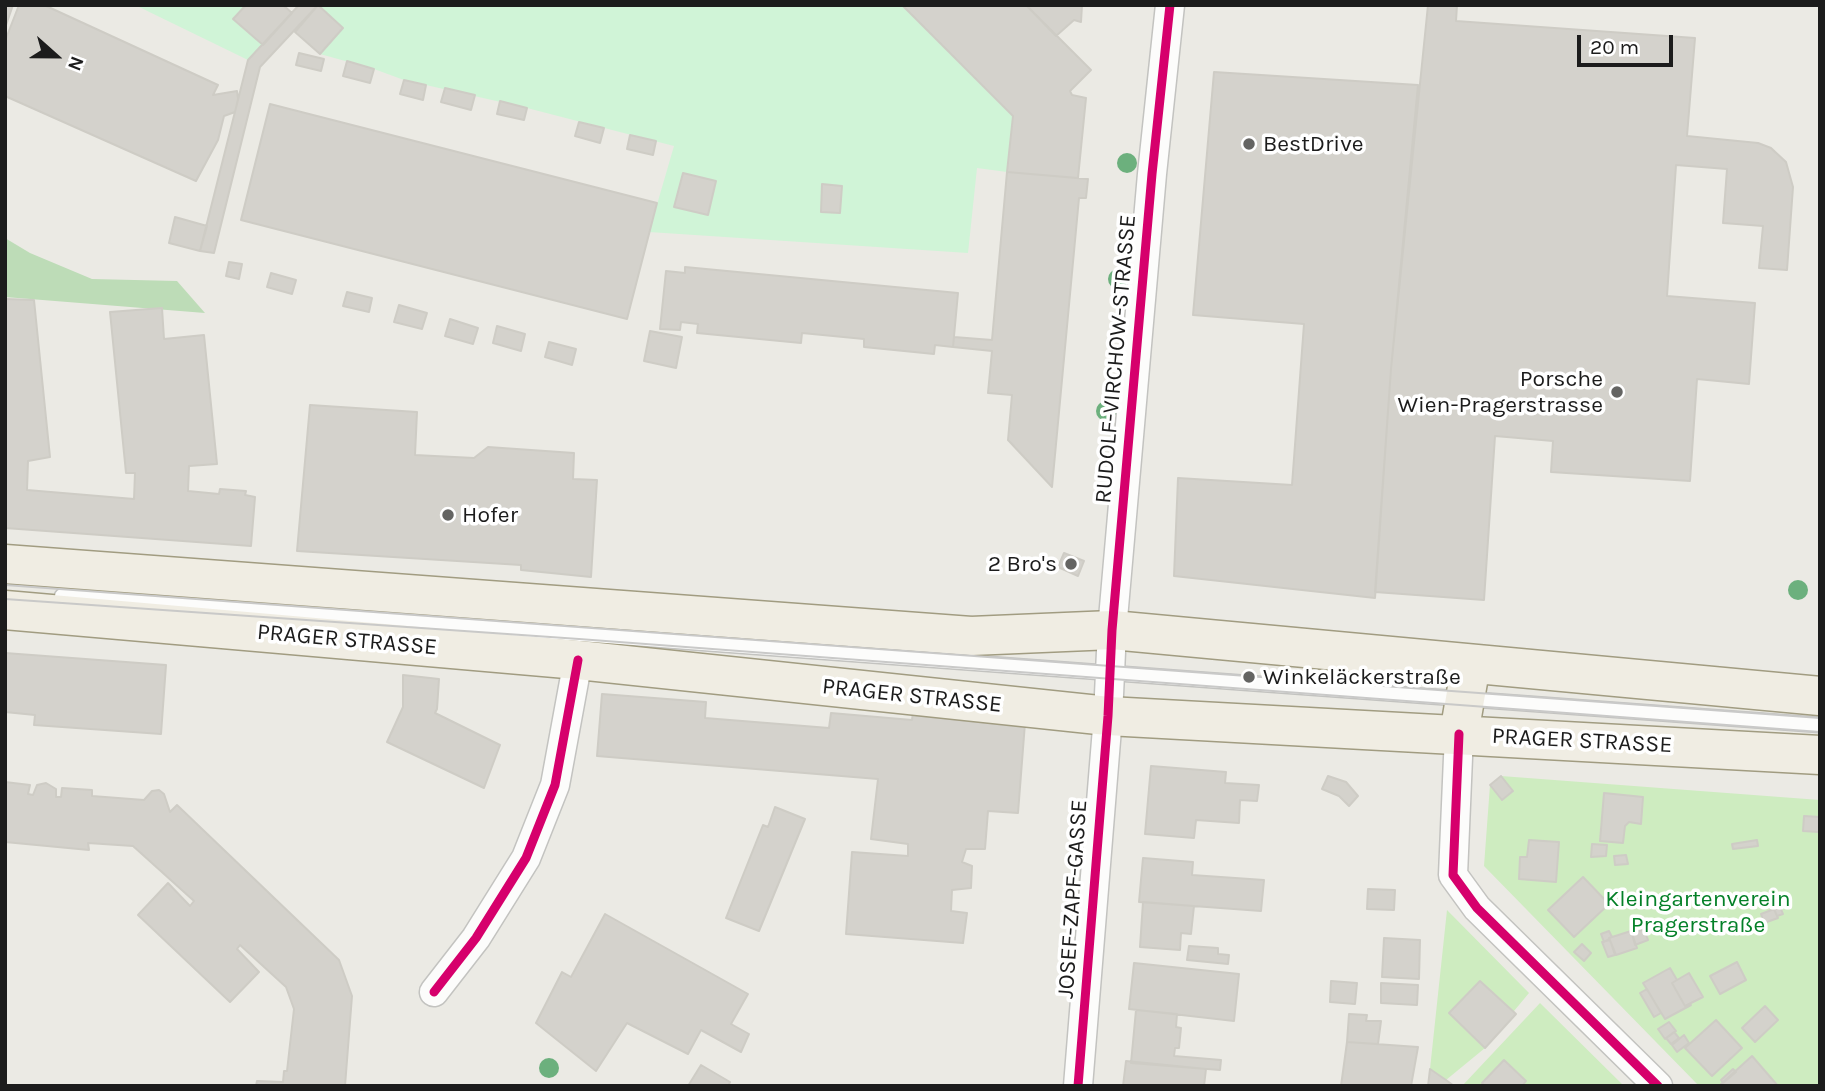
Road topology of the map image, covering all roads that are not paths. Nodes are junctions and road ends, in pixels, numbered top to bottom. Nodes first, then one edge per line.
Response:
1 (1170, 5) edge
2 (5, 564) edge
3 (45, 594) dead end
4 (5, 610) edge
5 (1112, 630) junction
6 (578, 660) junction
7 (1109, 672) junction
8 (1820, 695) edge
9 (1465, 699) junction
10 (1108, 716) junction
11 (1820, 725) edge
12 (1820, 755) edge
13 (434, 992) dead end
14 (1078, 1086) edge
15 (1658, 1086) edge

1 - 5 street, RUDOLF-VIRCHOW-STRASSE
2 - 5 main road, PRAGER STRASSE
3 - 7 lane
4 - 6 main road, PRAGER STRASSE
5 - 7 street, RUDOLF-VIRCHOW-STRASSE
5 - 9 main road, PRAGER STRASSE
6 - 10 main road, PRAGER STRASSE
6 - 13 street
7 - 9 lane
7 - 10 street, RUDOLF-VIRCHOW-STRASSE
8 - 9 main road, PRAGER STRASSE
9 - 10 main road, PRAGER STRASSE
9 - 11 lane
9 - 12 main road, PRAGER STRASSE
9 - 15 street
10 - 14 street, JOSEF-ZAPF-GASSE

